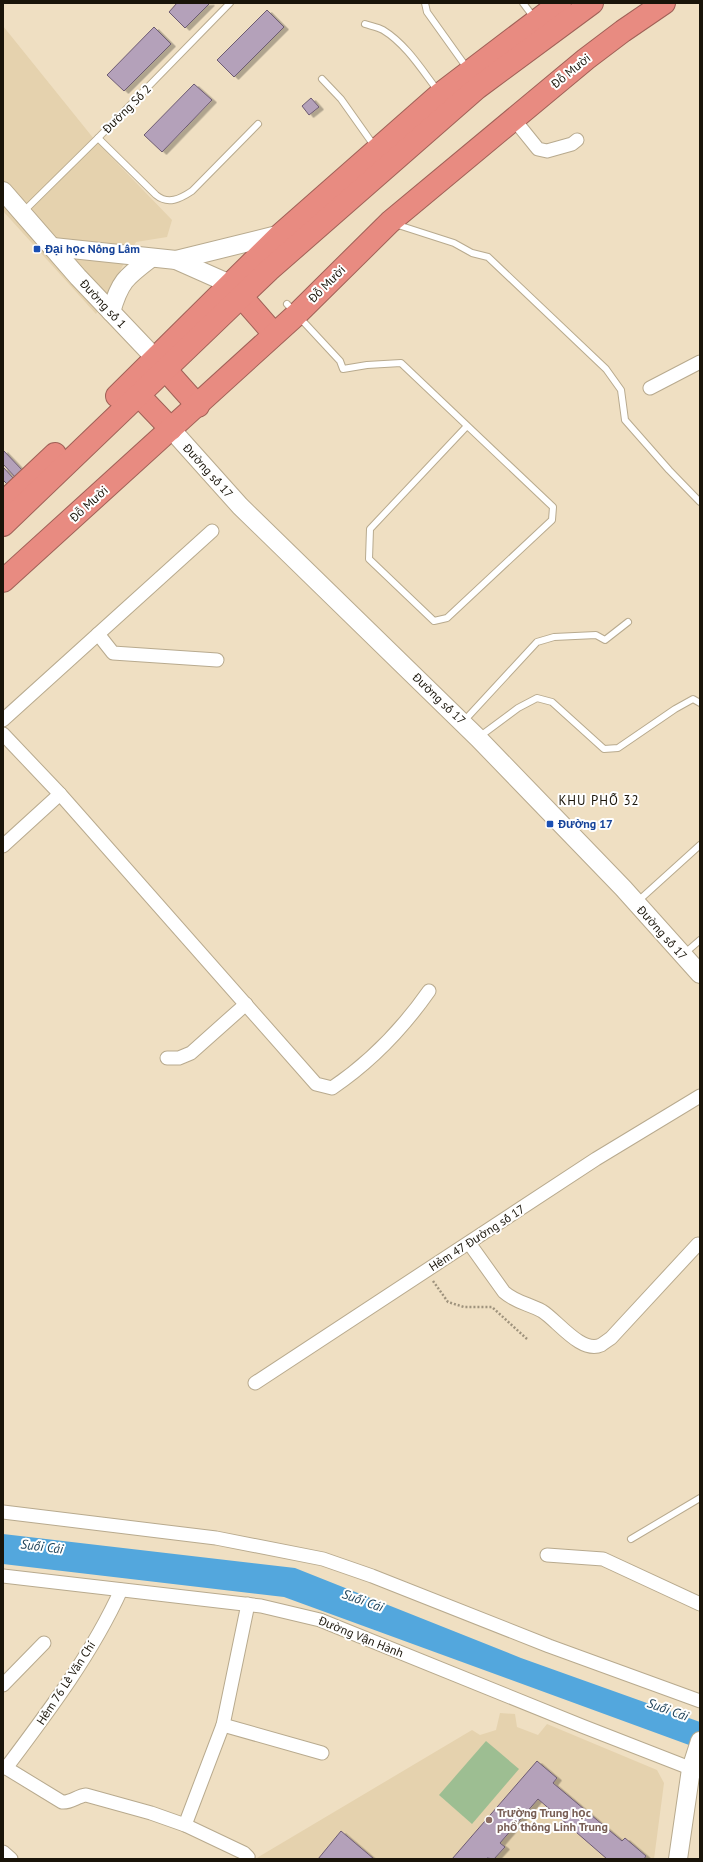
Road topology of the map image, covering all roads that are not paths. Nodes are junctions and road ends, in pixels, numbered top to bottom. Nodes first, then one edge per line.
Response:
1 (230, 3) edge
2 (425, 3) edge
3 (523, 3) edge
4 (560, 3) edge
5 (592, 3) edge
6 (638, 3) edge
7 (664, 3) edge
8 (536, 20) junction
9 (365, 24) dead end
10 (470, 71) junction
11 (322, 79) dead end
12 (440, 94) junction
13 (513, 118) junction
14 (258, 124) dead end
15 (98, 138) junction
16 (577, 140) dead end
17 (377, 150) junction
18 (3, 191) edge
19 (22, 213) junction
20 (390, 222) junction
21 (281, 234) junction
22 (53, 247) junction
23 (151, 258) junction
24 (176, 260) junction
25 (236, 291) junction
26 (292, 309) junction
27 (111, 312) junction
28 (270, 329) junction
29 (156, 359) junction
30 (700, 362) edge
31 (650, 388) dead end
32 (134, 390) junction
33 (193, 400) junction
34 (166, 424) junction
35 (467, 426) junction
36 (700, 502) edge
37 (3, 503) edge
38 (3, 525) edge
39 (212, 531) dead end
40 (3, 562) edge
41 (3, 582) edge
42 (628, 622) dead end
43 (98, 634) junction
44 (217, 660) dead end
45 (700, 703) edge
46 (3, 720) edge
47 (463, 722) junction
48 (4, 736) edge
49 (478, 738) junction
50 (60, 794) junction
51 (700, 845) edge
52 (3, 846) edge
53 (636, 903) junction
54 (700, 940) edge
55 (682, 956) junction
56 (700, 974) edge
57 (429, 991) dead end
58 (246, 1004) junction
59 (167, 1058) dead end
60 (700, 1096) edge
61 (470, 1243) junction
62 (698, 1244) dead end
63 (255, 1383) dead end
64 (700, 1498) edge
65 (3, 1512) edge
66 (631, 1539) dead end
67 (547, 1555) dead end
68 (3, 1576) edge
69 (121, 1590) junction
70 (248, 1604) junction
71 (700, 1604) edge
72 (44, 1643) dead end
73 (3, 1685) edge
74 (700, 1701) edge
75 (223, 1725) junction
76 (322, 1754) dead end
77 (697, 1759) edge
78 (4, 1767) edge
79 (185, 1825) junction
80 (3, 1852) edge
81 (11, 1859) edge
82 (247, 1859) edge
83 (678, 1859) edge

1 - 15 lane, Đường Số 2
2 - 10 lane
3 - 8 lane
4 - 8 highway
5 - 25 highway
6 - 26 highway, Đỗ Mười
7 - 13 highway, Đỗ Mười
8 - 10 highway
9 - 12 lane
10 - 12 highway
11 - 17 lane
12 - 17 highway
13 - 16 street
13 - 20 highway, Đỗ Mười
14 - 15 lane
15 - 19 lane, Đường Số 2
17 - 21 highway
18 - 19 street, Đường số 1
19 - 22 street, Đường số 1
20 - 26 highway, Đỗ Mười
20 - 36 lane
21 - 24 street
21 - 25 highway
22 - 23 street
22 - 27 street, Đường số 1
23 - 24 street
23 - 27 street
24 - 25 street
25 - 28 highway
25 - 29 highway
26 - 28 highway, Đỗ Mười
26 - 35 lane
27 - 29 street, Đường số 1
28 - 33 highway, Đỗ Mười
29 - 32 highway
29 - 32 street
29 - 33 highway
30 - 31 street
32 - 34 highway
32 - 37 highway
32 - 38 highway
33 - 34 highway, Đỗ Mười
34 - 40 highway, Đỗ Mười
34 - 41 highway, Đỗ Mười
34 - 47 street, Đường số 17
35 - 35 lane
39 - 43 street
42 - 47 lane
43 - 44 street
43 - 46 street
45 - 49 lane
47 - 49 street, Đường số 17
48 - 50 street
49 - 53 street, Đường số 17
50 - 52 street
50 - 58 street
51 - 53 lane
53 - 55 street, Đường số 17
54 - 55 lane
55 - 56 street, Đường số 17
57 - 58 street
58 - 59 street
60 - 61 street, Hẻm 47 Đường số 17
61 - 62 street
61 - 63 street, Hẻm 47 Đường số 17
64 - 66 lane
65 - 74 street
67 - 71 street
68 - 69 street, Đường Vận Hành
69 - 70 street, Đường Vận Hành
69 - 78 street, Hẻm 76 Lê Văn Chí
70 - 75 street
70 - 77 street, Đường Vận Hành
72 - 73 street
75 - 76 street
75 - 79 street
77 - 83 street
78 - 79 street
79 - 82 street
80 - 81 street

